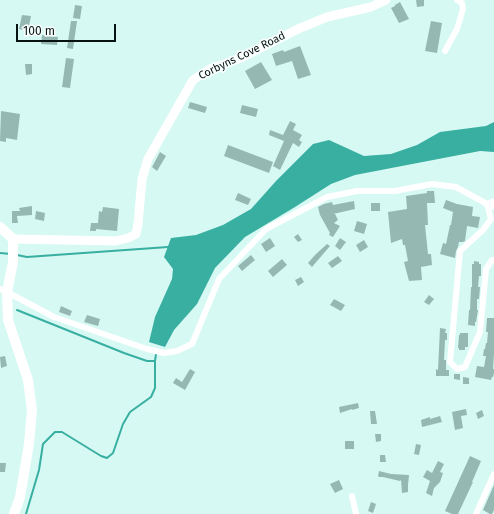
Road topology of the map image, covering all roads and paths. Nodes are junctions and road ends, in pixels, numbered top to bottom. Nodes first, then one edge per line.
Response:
1 (386, 0) edge
2 (457, 0) edge
3 (445, 51) dead end
4 (494, 201) edge
5 (487, 204) junction
6 (494, 207) edge
7 (0, 227) edge
8 (13, 244) junction
9 (494, 260) edge
10 (4, 290) edge
11 (494, 474) edge
12 (352, 496) dead end
13 (14, 514) edge
14 (356, 514) edge
15 (476, 514) edge

1 - 8 main road, Corbyns Cove Road
2 - 3 street
4 - 5 street
5 - 6 street
5 - 9 street
5 - 10 street
7 - 8 main road
8 - 10 main road
10 - 13 main road
11 - 15 street
12 - 14 street

